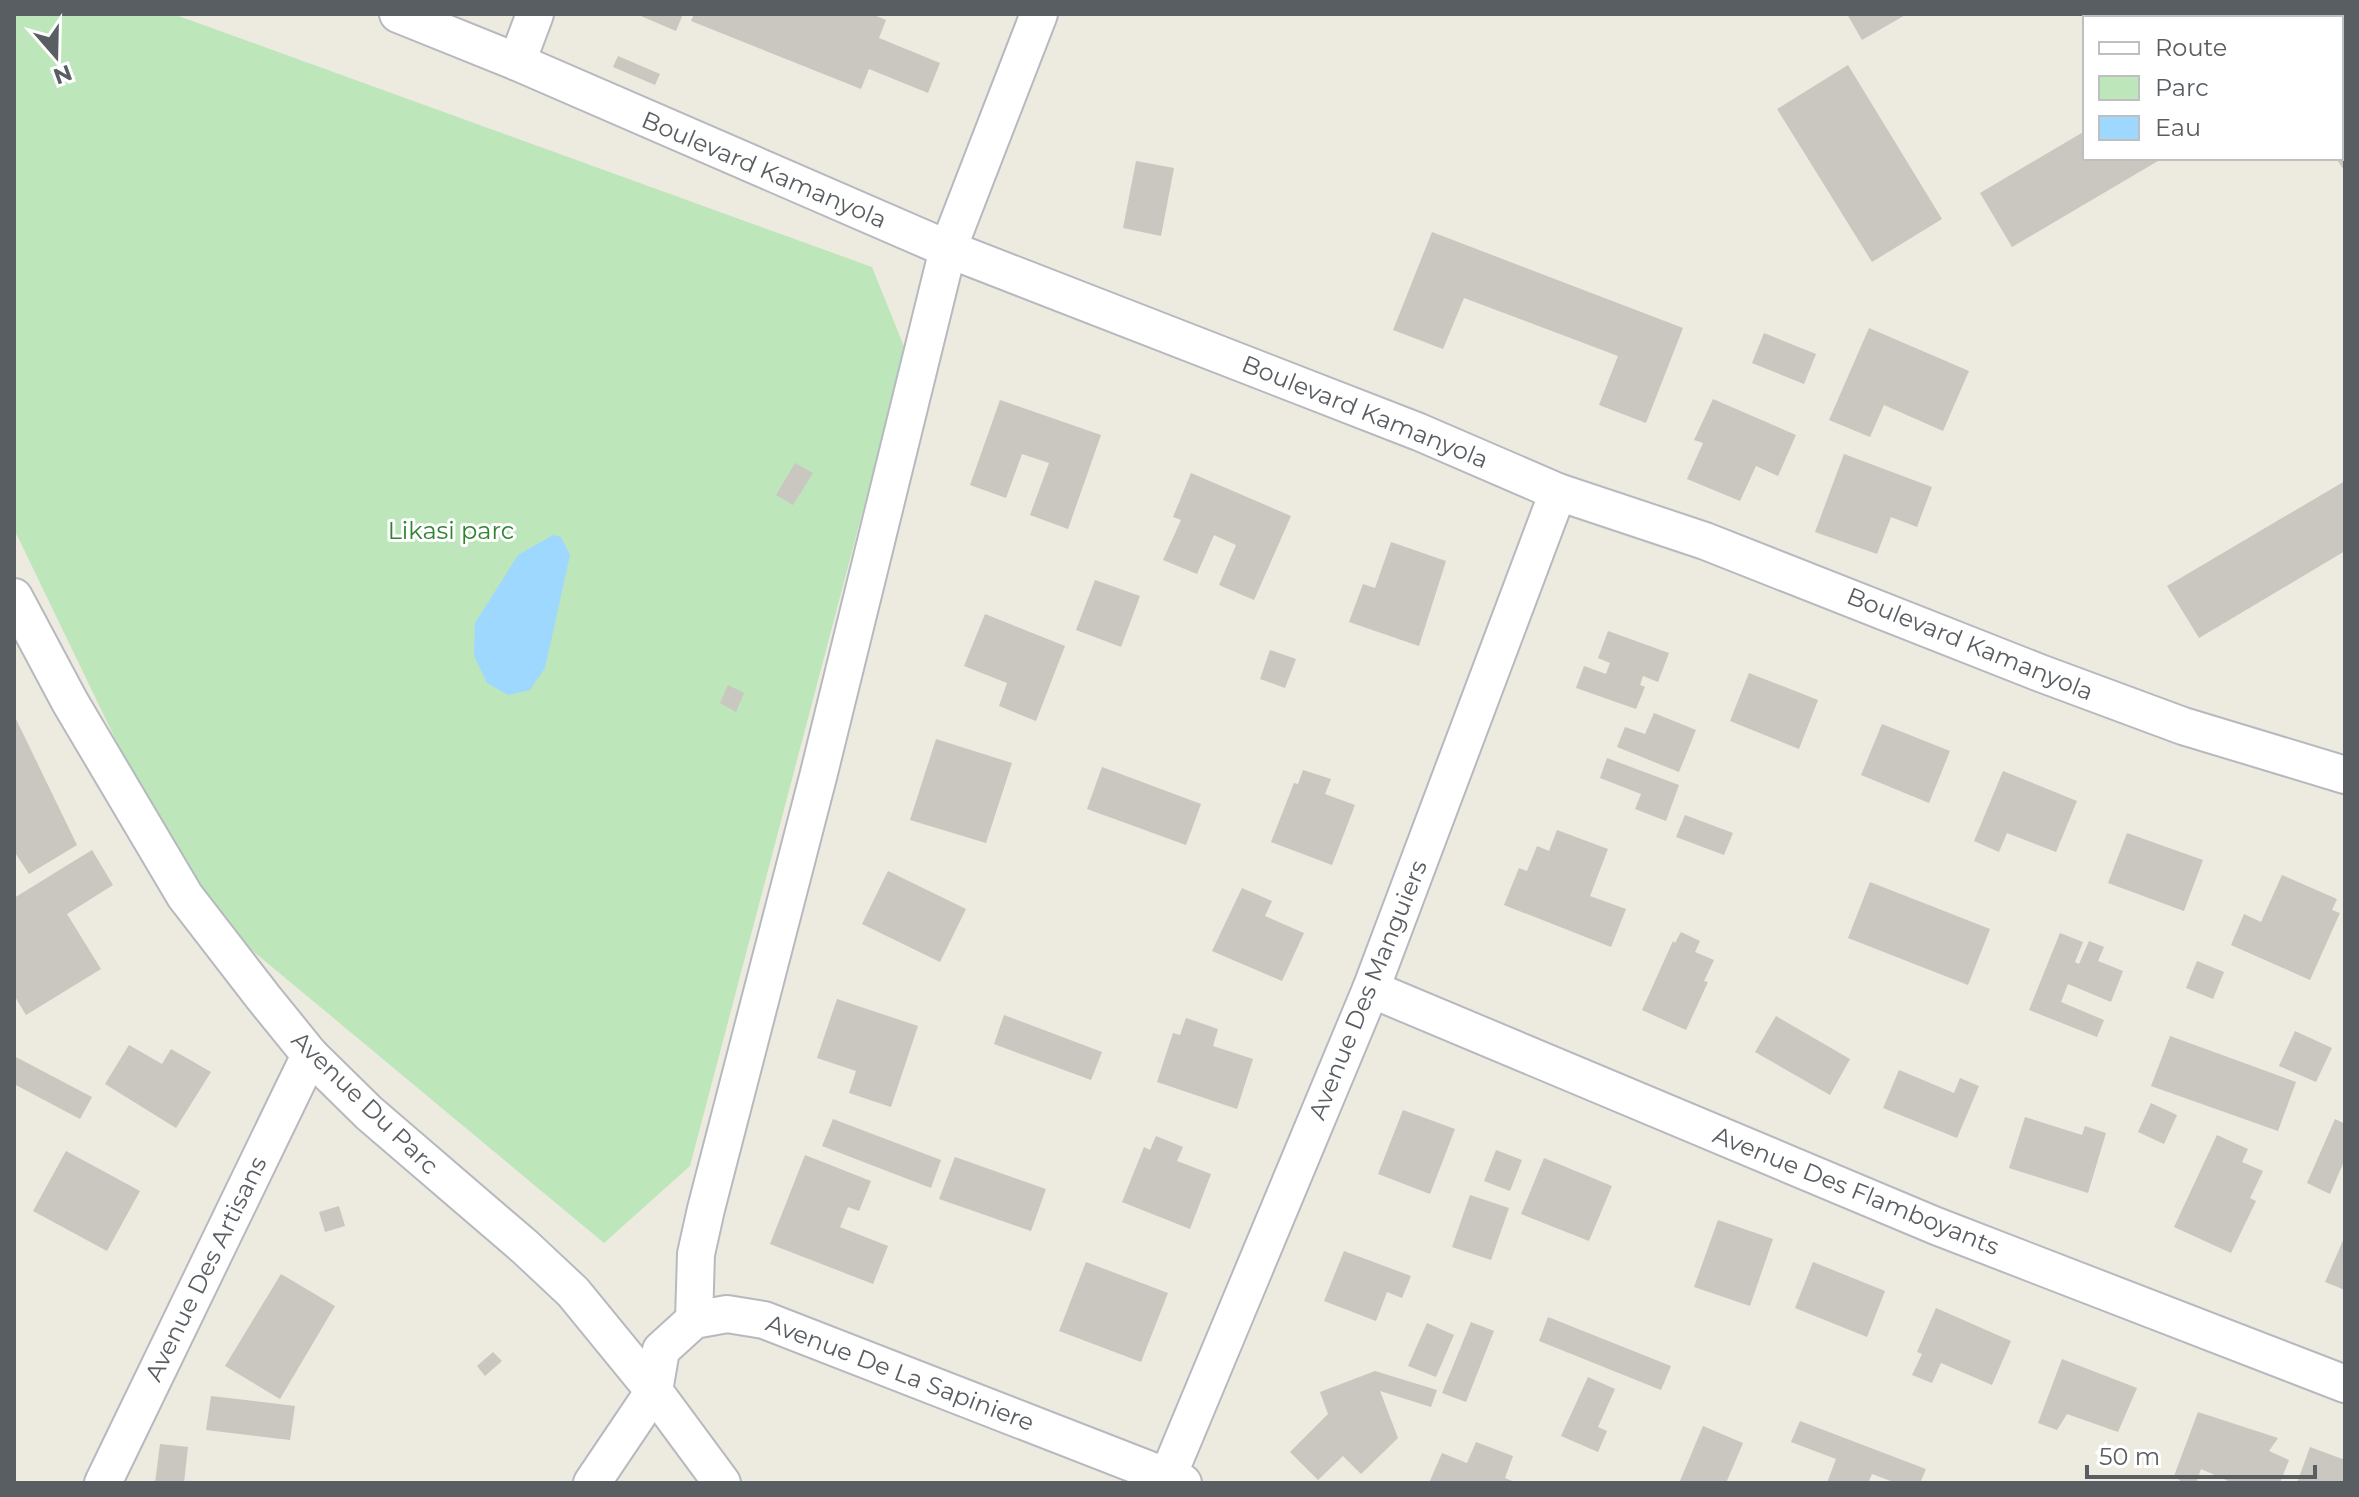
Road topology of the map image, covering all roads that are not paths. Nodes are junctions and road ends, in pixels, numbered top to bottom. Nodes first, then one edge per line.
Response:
1 (398, 14) edge
2 (535, 14) edge
3 (1039, 14) edge
4 (517, 62) junction
5 (948, 249) junction
6 (1558, 492) junction
7 (14, 597) edge
8 (2345, 775) edge
9 (1371, 989) junction
10 (310, 1055) junction
11 (694, 1320) junction
12 (2345, 1384) edge
13 (654, 1391) junction
14 (1172, 1481) edge
15 (104, 1482) edge
16 (592, 1483) edge
17 (722, 1483) edge

1 - 4 street, Boulevard Kamanyola
2 - 4 street
3 - 5 street
4 - 5 street, Boulevard Kamanyola
5 - 6 street, Boulevard Kamanyola
5 - 11 street
6 - 8 street, Boulevard Kamanyola
6 - 9 street, Avenue Des Manguiers
7 - 10 street, Avenue Du Parc
9 - 12 street, Avenue Des Flamboyants
9 - 14 street, Avenue Des Manguiers
10 - 13 street, Avenue Du Parc
10 - 15 street, Avenue Des Artisans
11 - 13 street
11 - 14 street, Avenue De La Sapiniere
13 - 16 street
13 - 17 street, Avenue Du Parc

